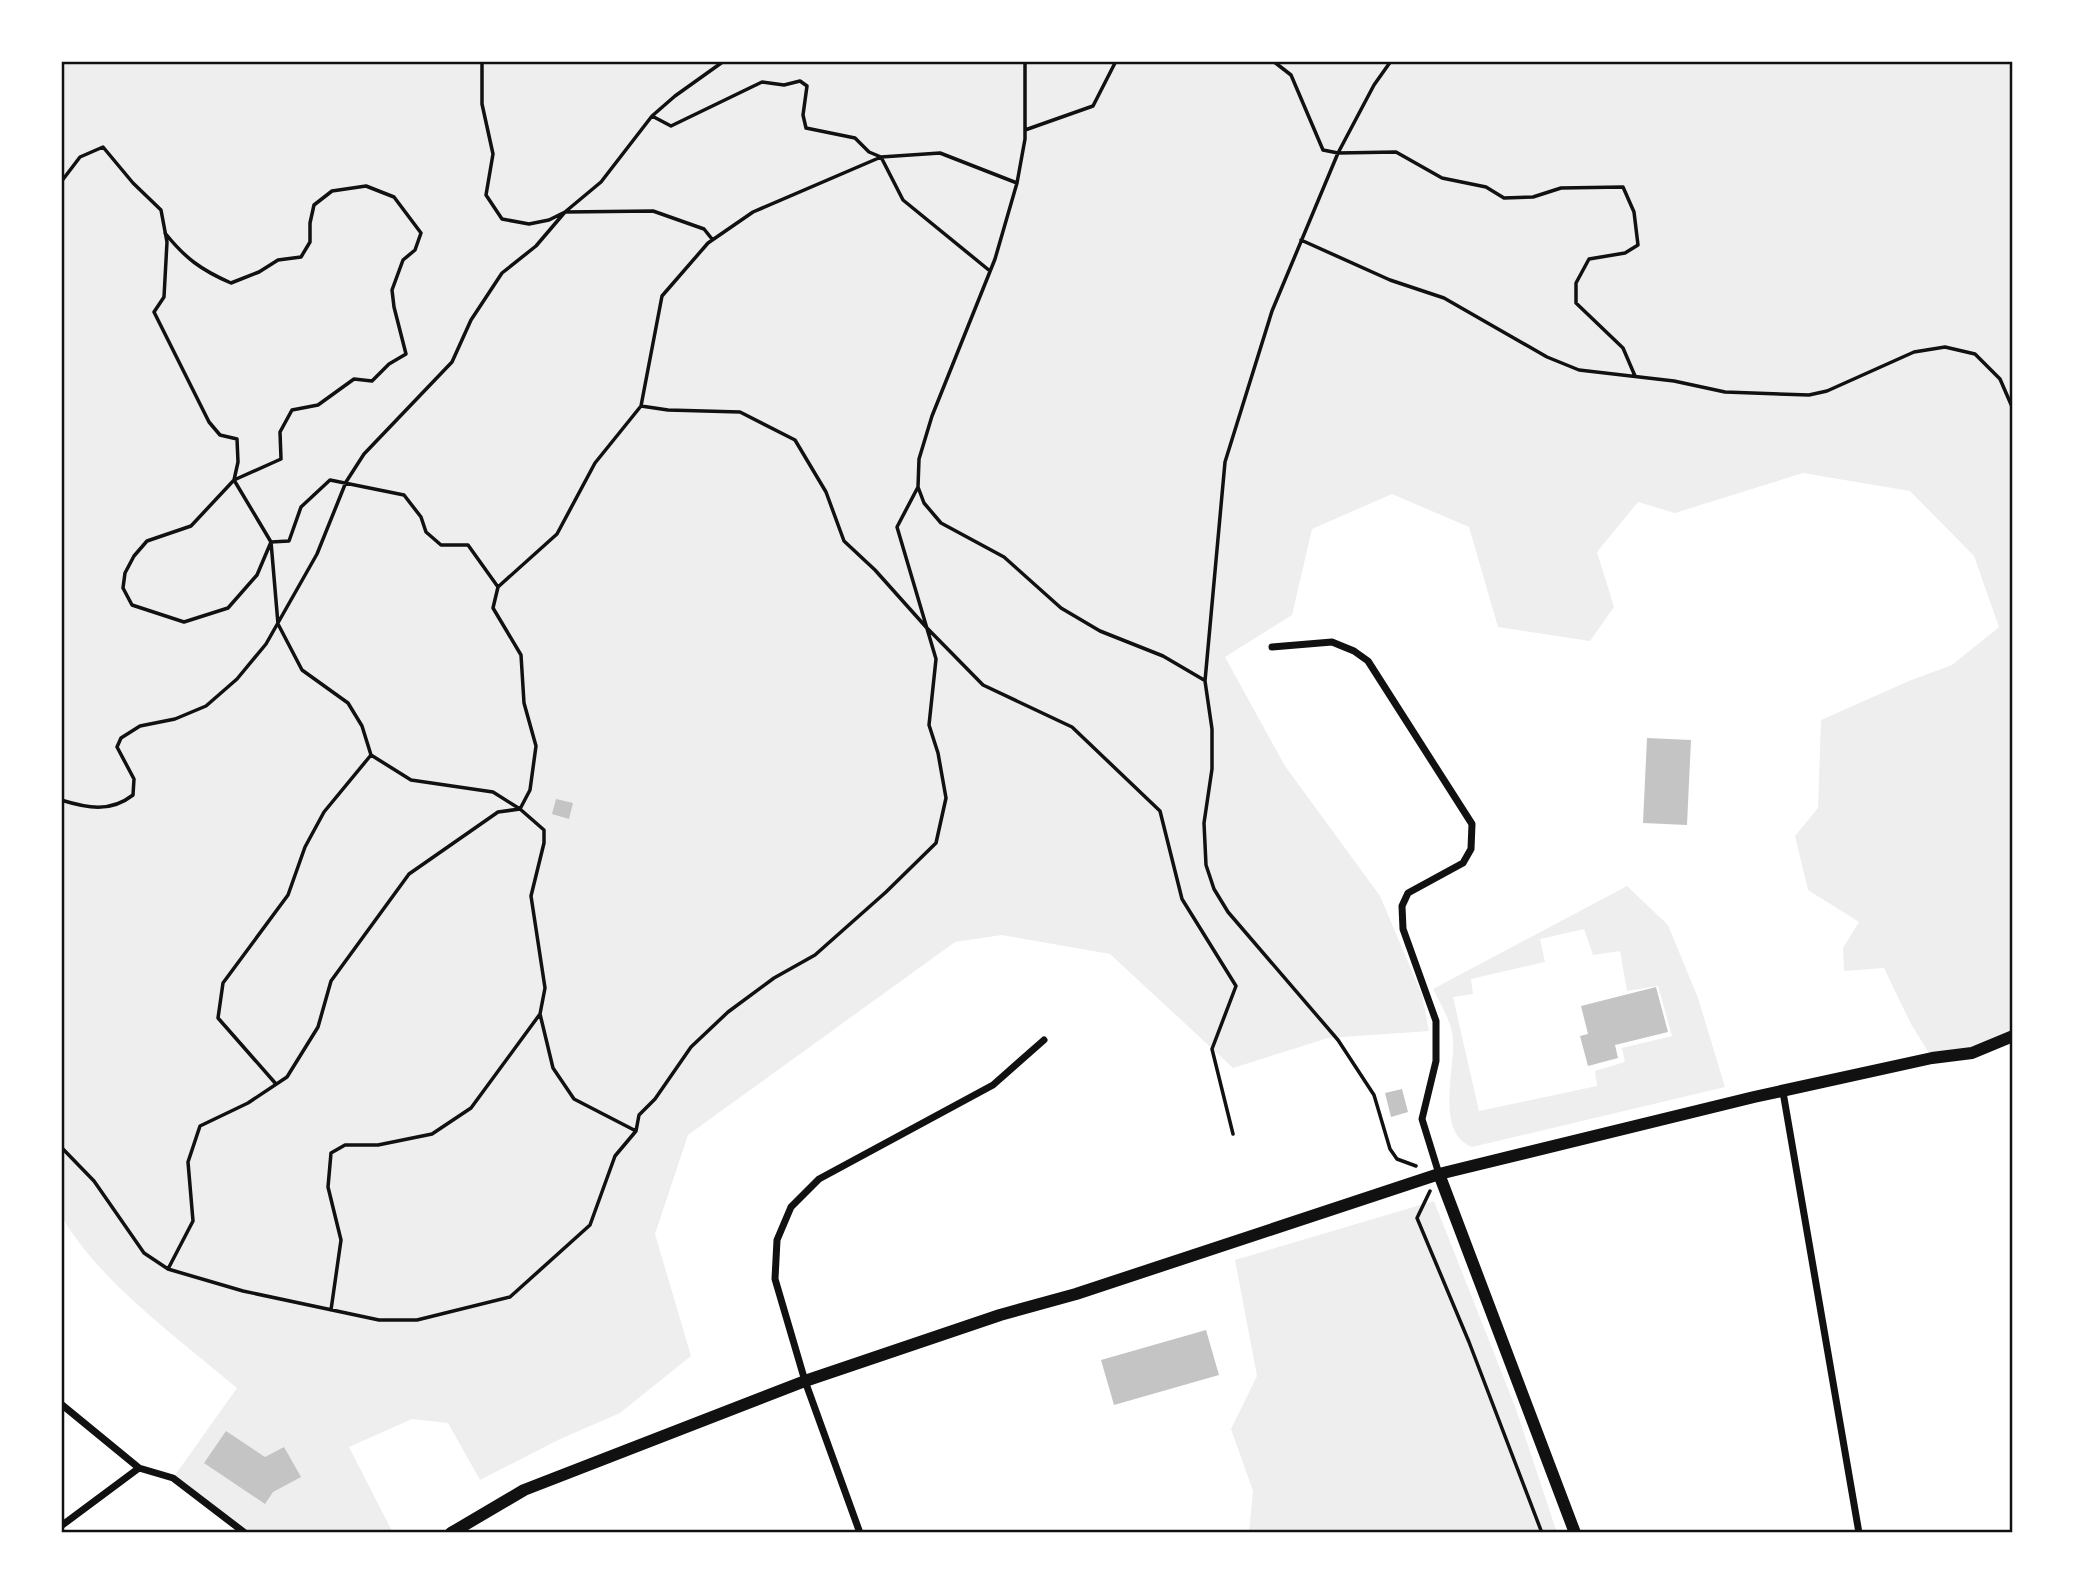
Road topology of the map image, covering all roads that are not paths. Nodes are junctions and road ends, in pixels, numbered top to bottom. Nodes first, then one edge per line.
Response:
1 (1272, 647) dead end
2 (2013, 1036) edge
3 (1044, 1040) dead end
4 (1783, 1092) junction
5 (1438, 1174) junction
6 (805, 1381) junction
7 (61, 1404) edge
8 (139, 1468) junction
9 (61, 1526) edge
10 (245, 1533) edge
11 (451, 1533) edge
12 (860, 1533) edge
13 (1574, 1533) edge
14 (1859, 1533) edge

1 - 5 street
2 - 4 street
3 - 6 street
4 - 5 street
4 - 14 street
5 - 6 street
5 - 13 street
6 - 11 street
6 - 12 street
7 - 8 street
8 - 9 street
8 - 10 street

